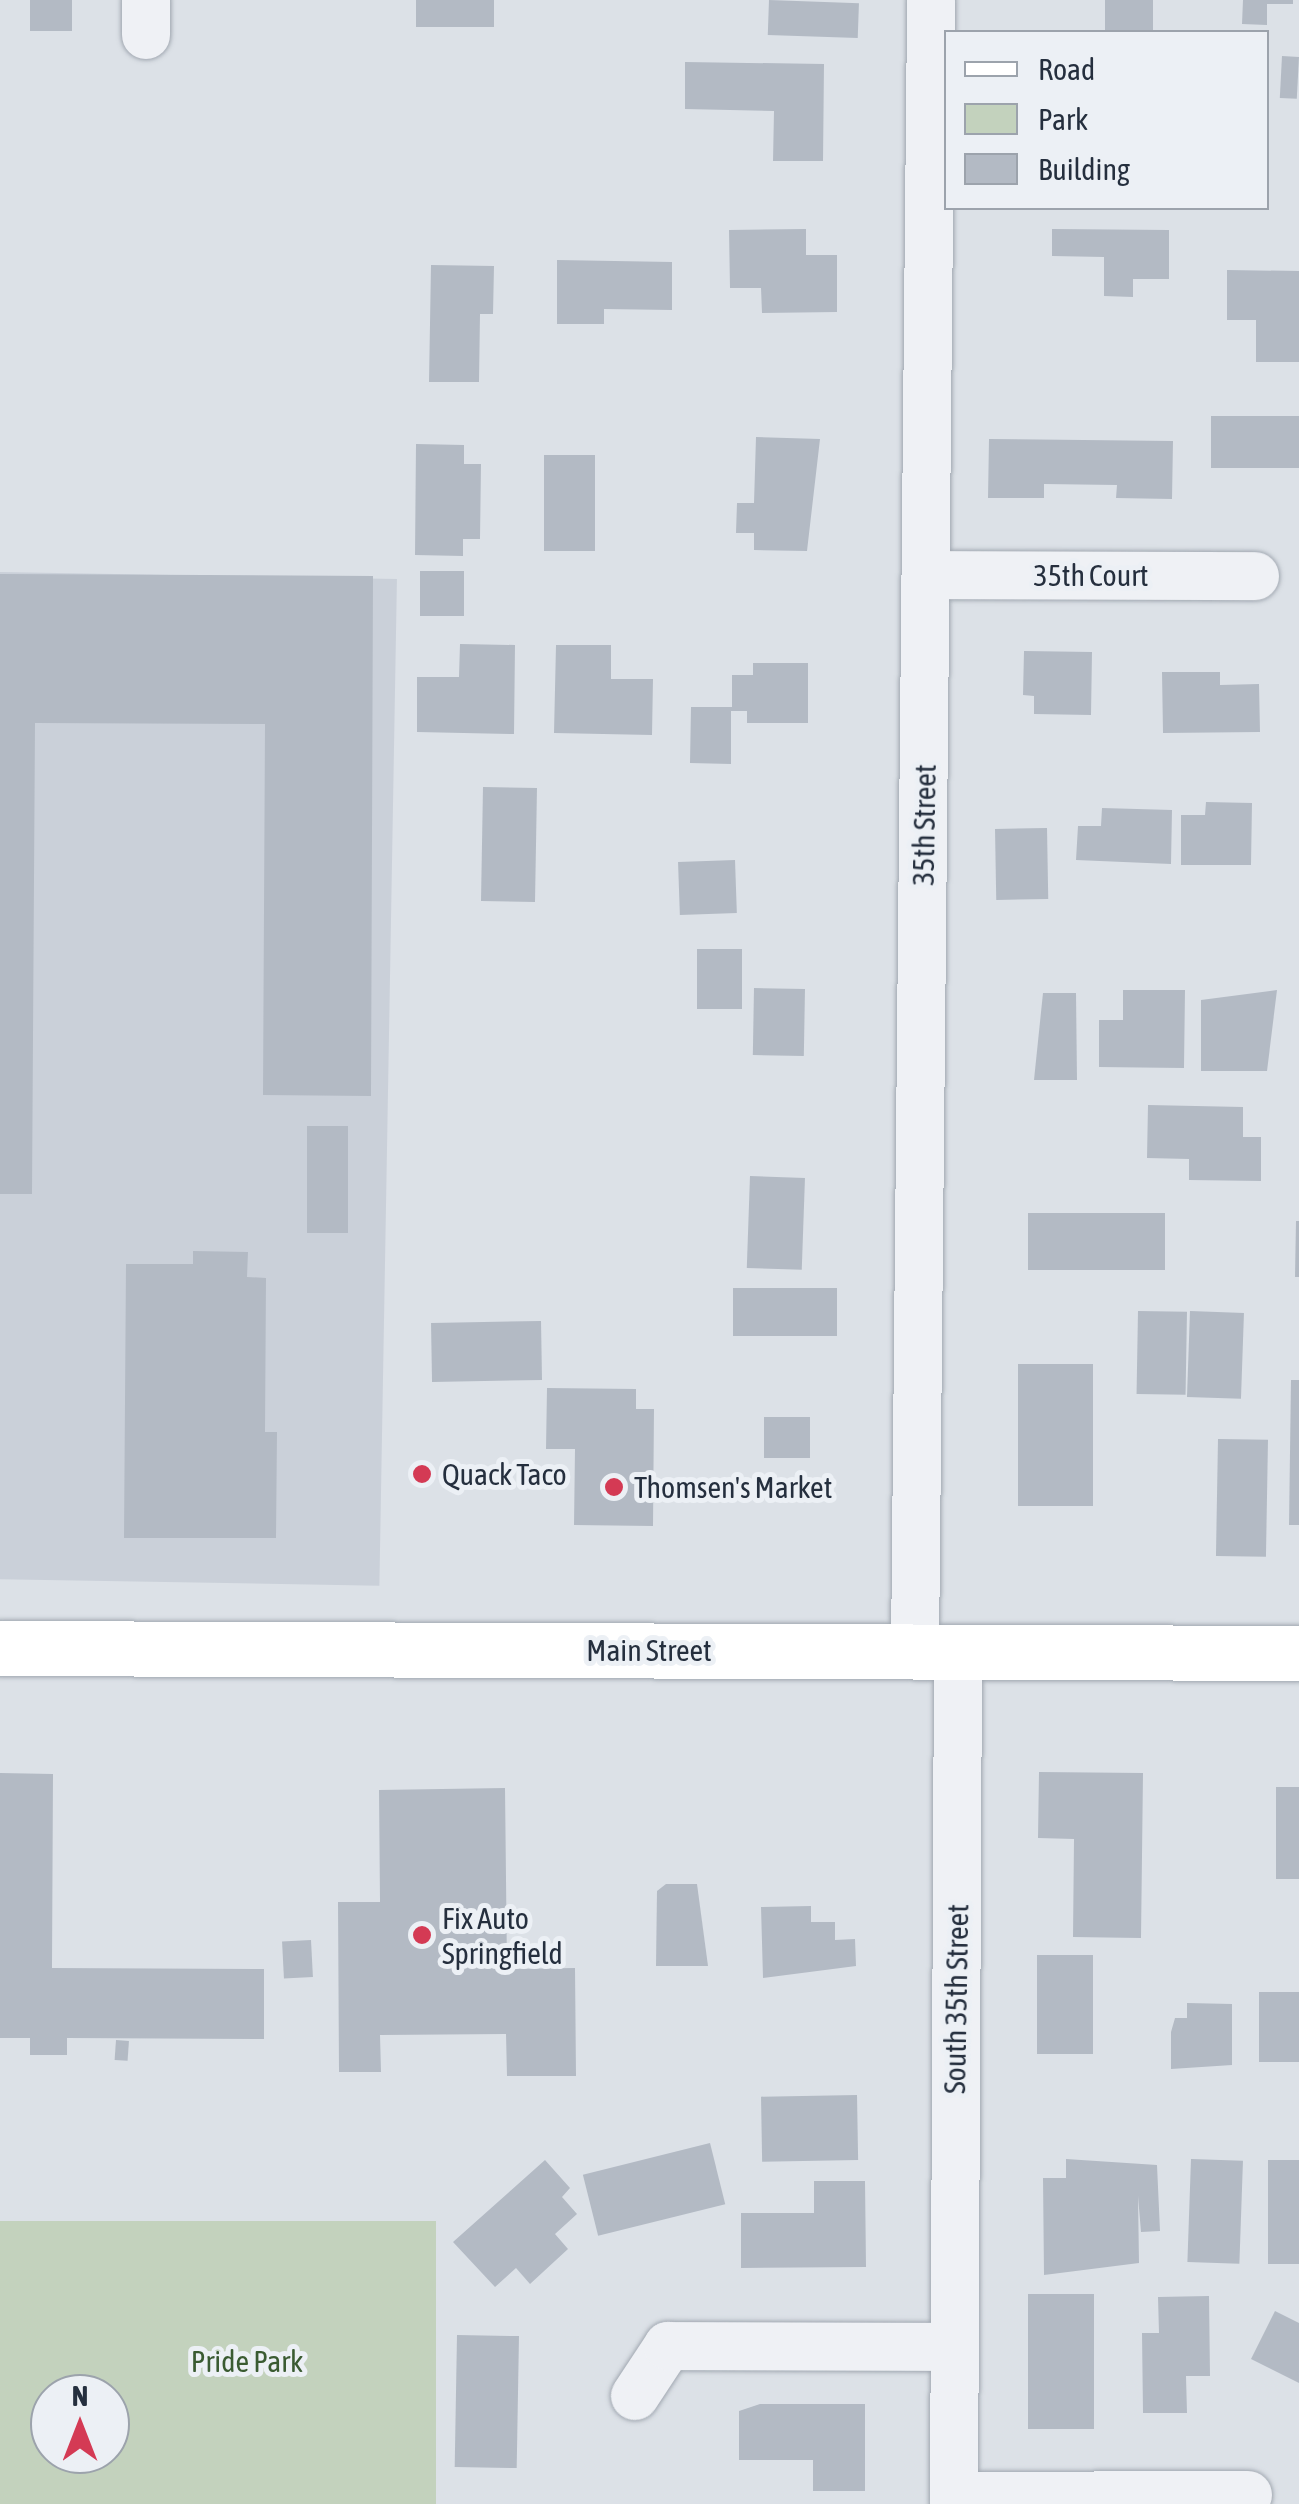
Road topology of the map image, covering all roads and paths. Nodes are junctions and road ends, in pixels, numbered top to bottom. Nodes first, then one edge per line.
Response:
1 (931, 0) edge
2 (928, 575) junction
3 (1255, 576) dead end
4 (0, 1648) edge
5 (937, 1651) junction
6 (1299, 1653) edge
7 (950, 2347) junction
8 (636, 2396) dead end
9 (1248, 2495) dead end
10 (954, 2500) edge

1 - 2 street, 35th Street
2 - 3 street, 35th Court
2 - 5 street, 35th Street
4 - 5 main road, Main Street
5 - 6 main road, Main Street
5 - 7 street, South 35th Street
7 - 8 street
7 - 10 street, South 35th Street
9 - 10 street, South 35th Street

